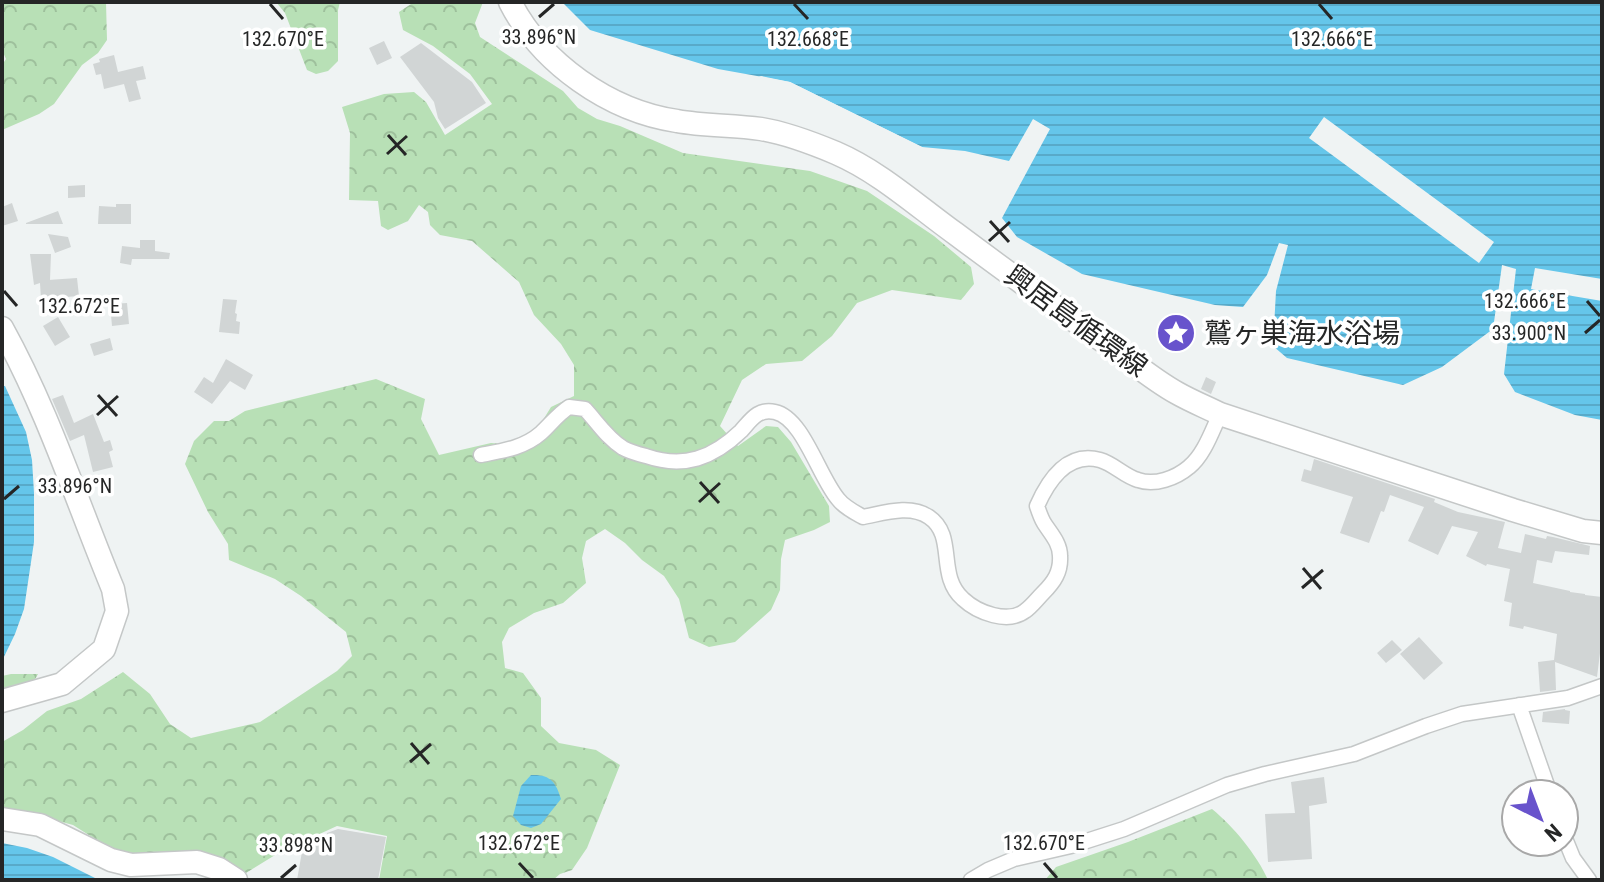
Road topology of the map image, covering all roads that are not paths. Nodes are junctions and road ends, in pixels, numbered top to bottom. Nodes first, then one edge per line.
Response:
1 (510, 2) edge
2 (2, 328) edge
3 (1220, 414) junction
4 (481, 455) dead end
5 (1602, 533) edge
6 (1602, 686) edge
7 (2, 701) edge
8 (1519, 705) junction
9 (1544, 778) edge
10 (2, 819) edge
11 (1573, 858) edge
12 (236, 880) edge
13 (971, 880) edge
14 (1589, 880) edge

1 - 3 main road, 興居島循環線
2 - 7 main road
3 - 4 street
3 - 5 main road, 興居島循環線
6 - 8 street
8 - 9 street
8 - 13 street
10 - 12 main road
11 - 14 street

